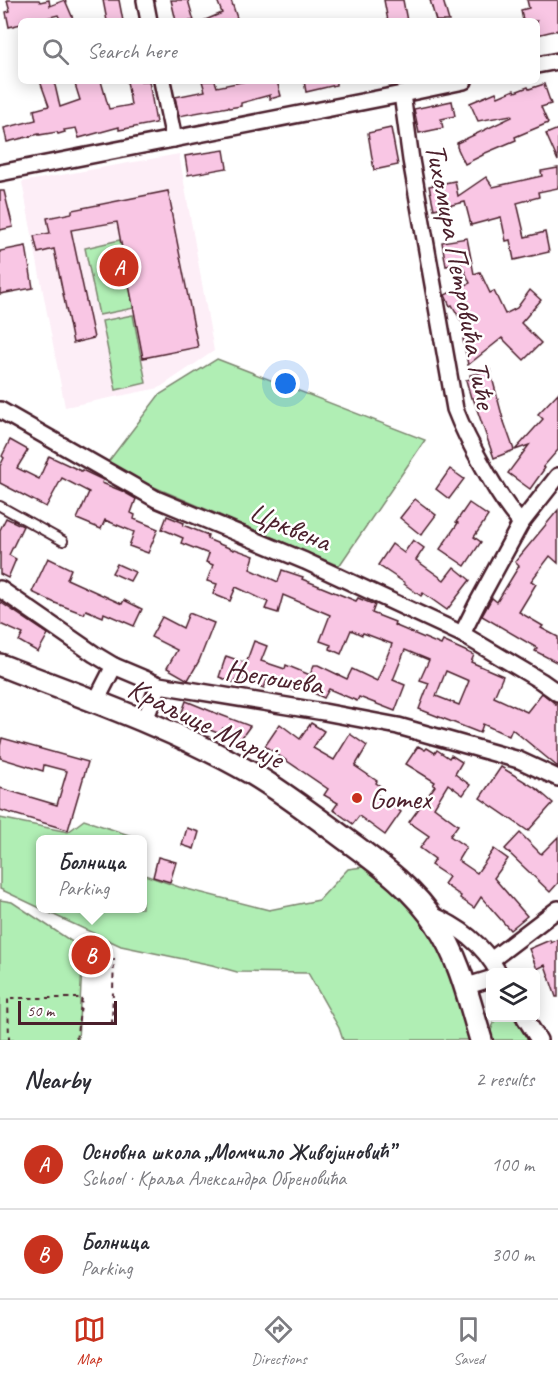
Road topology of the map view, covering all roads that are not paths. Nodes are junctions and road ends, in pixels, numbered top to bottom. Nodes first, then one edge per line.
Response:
1 (145, 0) edge
2 (148, 18) edge
3 (558, 61) edge
4 (540, 64) edge
5 (163, 84) edge
6 (450, 84) edge
7 (402, 94) junction
8 (174, 139) junction
9 (0, 173) edge
10 (1, 412) edge
11 (558, 476) edge
12 (0, 506) edge
13 (521, 524) junction
14 (63, 541) dead end
15 (0, 589) edge
16 (462, 634) junction
17 (0, 665) edge
18 (114, 666) junction
19 (159, 685) junction
20 (558, 693) edge
21 (95, 703) junction
22 (144, 722) junction
23 (558, 778) edge
24 (558, 909) edge
25 (430, 914) junction
26 (495, 966) edge
27 (486, 980) edge
28 (464, 987) junction
29 (528, 1022) edge
30 (481, 1040) edge
31 (539, 1040) edge

1 - 2 street
3 - 4 street
5 - 8 street
6 - 7 street
7 - 8 street
7 - 13 street, Тихомира Петровића Тиће
8 - 9 street
10 - 16 street, Црквена
11 - 13 street
12 - 14 lane
13 - 16 street
15 - 18 street, Његошева
16 - 20 street, Црквена
17 - 21 street, Краљице Марије
18 - 19 street, Његошева
18 - 21 street
19 - 22 street
19 - 23 street, Његошева
21 - 22 street, Краљице Марије
22 - 25 street, Краљице Марије
24 - 26 street
25 - 26 street
25 - 28 street, Краљице Марије
27 - 28 street
28 - 30 street, Краљице Марије
29 - 31 street

